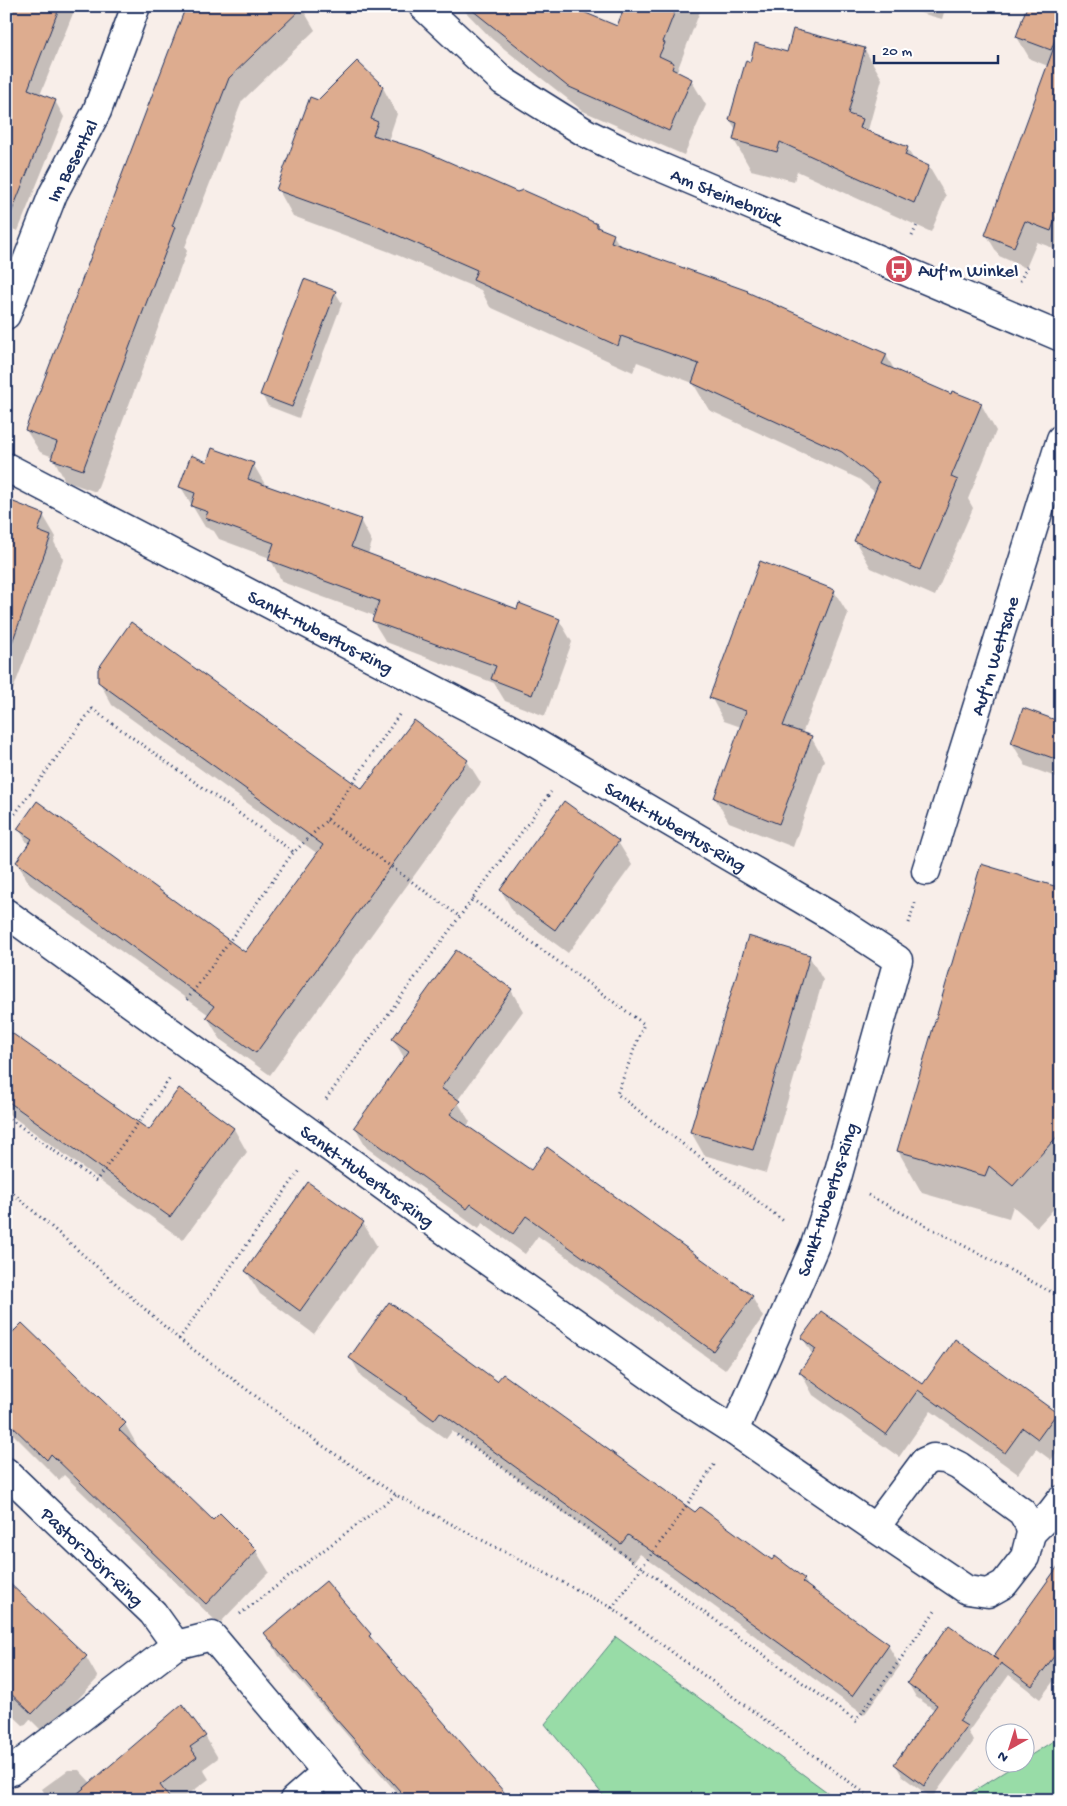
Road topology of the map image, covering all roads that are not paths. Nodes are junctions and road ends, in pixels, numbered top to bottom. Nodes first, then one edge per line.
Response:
1 (136, 6) edge
2 (423, 6) edge
3 (6, 315) edge
4 (1061, 337) edge
5 (1061, 439) edge
6 (6, 467) edge
7 (926, 871) road end
8 (6, 914) edge
9 (734, 1431) junction
10 (6, 1472) edge
11 (1061, 1500) edge
12 (875, 1528) junction
13 (1031, 1534) junction
14 (176, 1645) junction
15 (326, 1772) junction
16 (6, 1773) edge
17 (294, 1800) edge
18 (350, 1800) edge

1 - 3 street, Im Besental
2 - 4 street, Am Steinebrück
5 - 7 street, Auf'm Wettsche
6 - 9 street, Sankt-Hubertus-Ring
8 - 9 street, Sankt-Hubertus-Ring
9 - 12 street, Sankt-Hubertus-Ring
10 - 14 street, Pastor-Dörr-Ring
11 - 13 street, Sankt-Hubertus-Ring
12 - 13 street, Sankt-Hubertus-Ring
12 - 13 street
14 - 15 street
14 - 16 street
15 - 17 street
15 - 18 street

